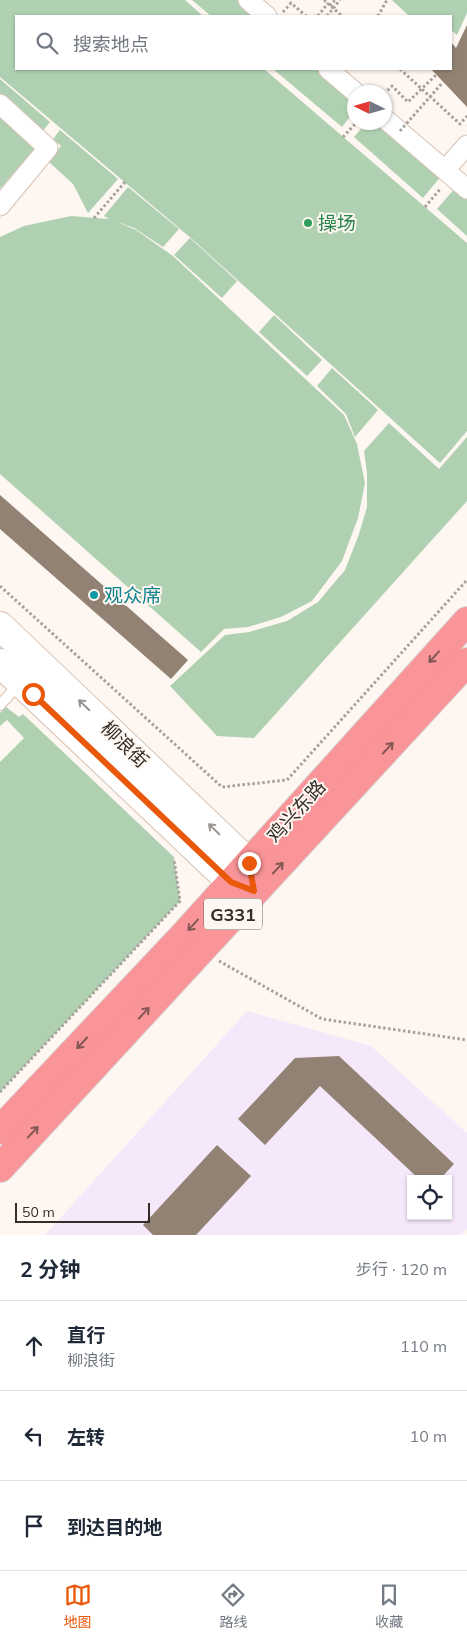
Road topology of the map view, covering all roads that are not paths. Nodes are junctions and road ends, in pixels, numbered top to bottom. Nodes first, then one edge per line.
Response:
1 (248, 0) edge
2 (266, 15) edge
3 (329, 70) edge
4 (347, 85) edge
5 (0, 104) edge
6 (392, 125) edge
7 (467, 145) edge
8 (448, 173) junction
9 (467, 189) edge
10 (0, 206) edge
11 (467, 621) edge
12 (0, 626) edge
13 (467, 662) edge
14 (0, 663) edge
15 (21, 682) junction
16 (0, 704) edge
17 (245, 879) junction
18 (0, 1130) edge
19 (0, 1168) edge

1 - 2 street
3 - 4 street
5 - 10 street
6 - 8 street
7 - 8 street
8 - 9 street
11 -> 17 highway, 鸡兴东路 / G331
17 -> 12 main road, 柳浪街
17 -> 13 highway, 鸡兴东路 / G331
14 - 15 main road, 柳浪街
15 - 16 lane
15 - 17 main road, 柳浪街
17 -> 18 highway, 鸡兴东路 / G331
19 -> 17 highway, 鸡兴东路 / G331

